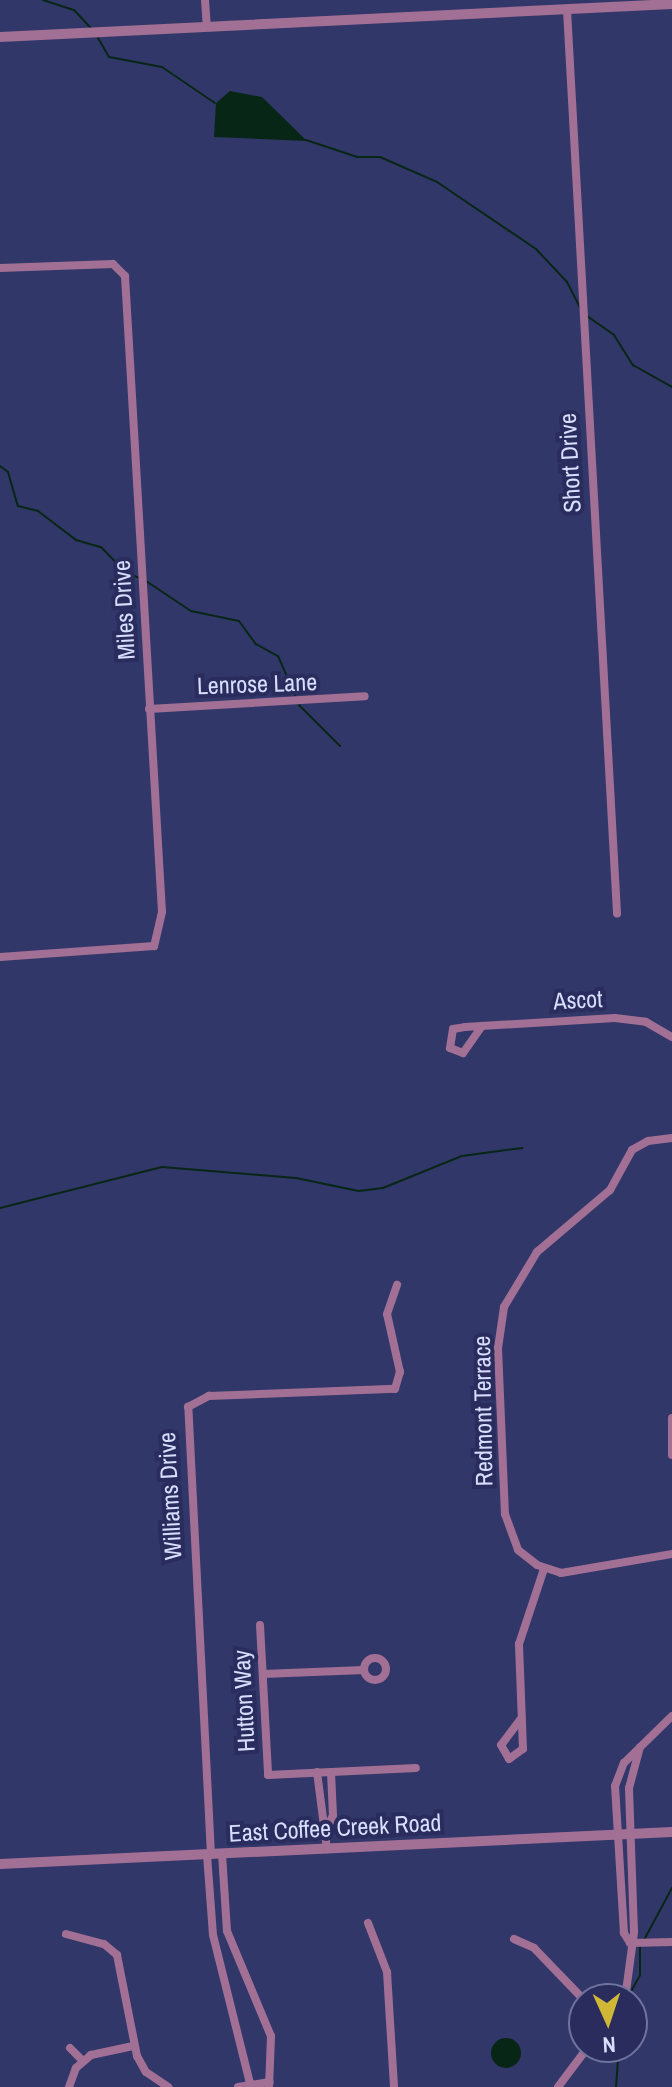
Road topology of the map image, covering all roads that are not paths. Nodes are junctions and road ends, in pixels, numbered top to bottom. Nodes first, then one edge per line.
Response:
1 (205, 0) edge
2 (512, 0) edge
3 (672, 4) edge
4 (567, 10) junction
5 (513, 12) junction
6 (207, 27) junction
7 (0, 37) edge
8 (0, 268) edge
9 (365, 696) dead end
10 (149, 709) junction
11 (617, 914) dead end
12 (0, 957) edge
13 (482, 1026) dead end
14 (671, 1034) edge
15 (672, 1138) edge
16 (397, 1285) dead end
17 (672, 1418) edge
18 (672, 1455) edge
19 (672, 1554) edge
20 (544, 1569) junction
21 (260, 1625) dead end
22 (364, 1670) dead end
23 (263, 1674) junction
24 (672, 1716) edge
25 (520, 1720) dead end
26 (640, 1747) junction
27 (416, 1768) dead end
28 (317, 1772) junction
29 (331, 1772) junction
30 (326, 1831) junction
31 (672, 1832) edge
32 (630, 1834) junction
33 (617, 1835) junction
34 (327, 1849) junction
35 (213, 1854) junction
36 (0, 1864) edge
37 (368, 1923) dead end
38 (66, 1934) dead end
39 (514, 1939) dead end
40 (672, 1942) edge
41 (630, 1943) junction
42 (237, 1954) junction
43 (221, 1961) junction
44 (568, 1983) edge
45 (626, 1983) edge
46 (133, 2046) junction
47 (70, 2048) dead end
48 (83, 2061) junction
49 (576, 2063) edge
50 (270, 2084) edge
51 (69, 2087) edge
52 (168, 2087) edge
53 (238, 2087) edge
54 (251, 2087) edge
55 (394, 2087) edge
56 (558, 2087) edge

1 - 6 street
2 - 5 street
3 - 4 street
4 - 5 street
4 - 11 street, Short Drive
5 - 6 street
6 - 7 street
8 - 10 street, Miles Drive
9 - 10 street, Lenrose Lane
10 - 12 street, Miles Drive
13 - 14 street, Ascot
15 - 20 street, Redmont Terrace
16 - 35 street, Williams Drive
17 - 18 street
19 - 20 street
20 - 25 street
21 - 23 street, Hutton Way
22 - 23 street
23 - 28 street, Hutton Way
24 - 26 street
26 - 32 street
26 - 33 street
27 - 29 street
28 - 29 street
28 - 30 street
29 - 30 street
30 - 34 street
31 - 32 street, East Coffee Creek Road
32 - 33 street, East Coffee Creek Road
32 - 41 street
33 - 34 street, East Coffee Creek Road
33 - 41 street
34 - 35 street, East Coffee Creek Road
35 - 36 street, East Coffee Creek Road
35 - 42 street
35 - 43 street
37 - 55 street
38 - 46 street
39 - 44 street
40 - 41 street
41 - 45 street
42 - 43 street
42 - 50 street
43 - 54 street
46 - 48 street
46 - 52 street
47 - 48 street
48 - 51 street
49 - 56 street
50 - 54 street
53 - 54 street

